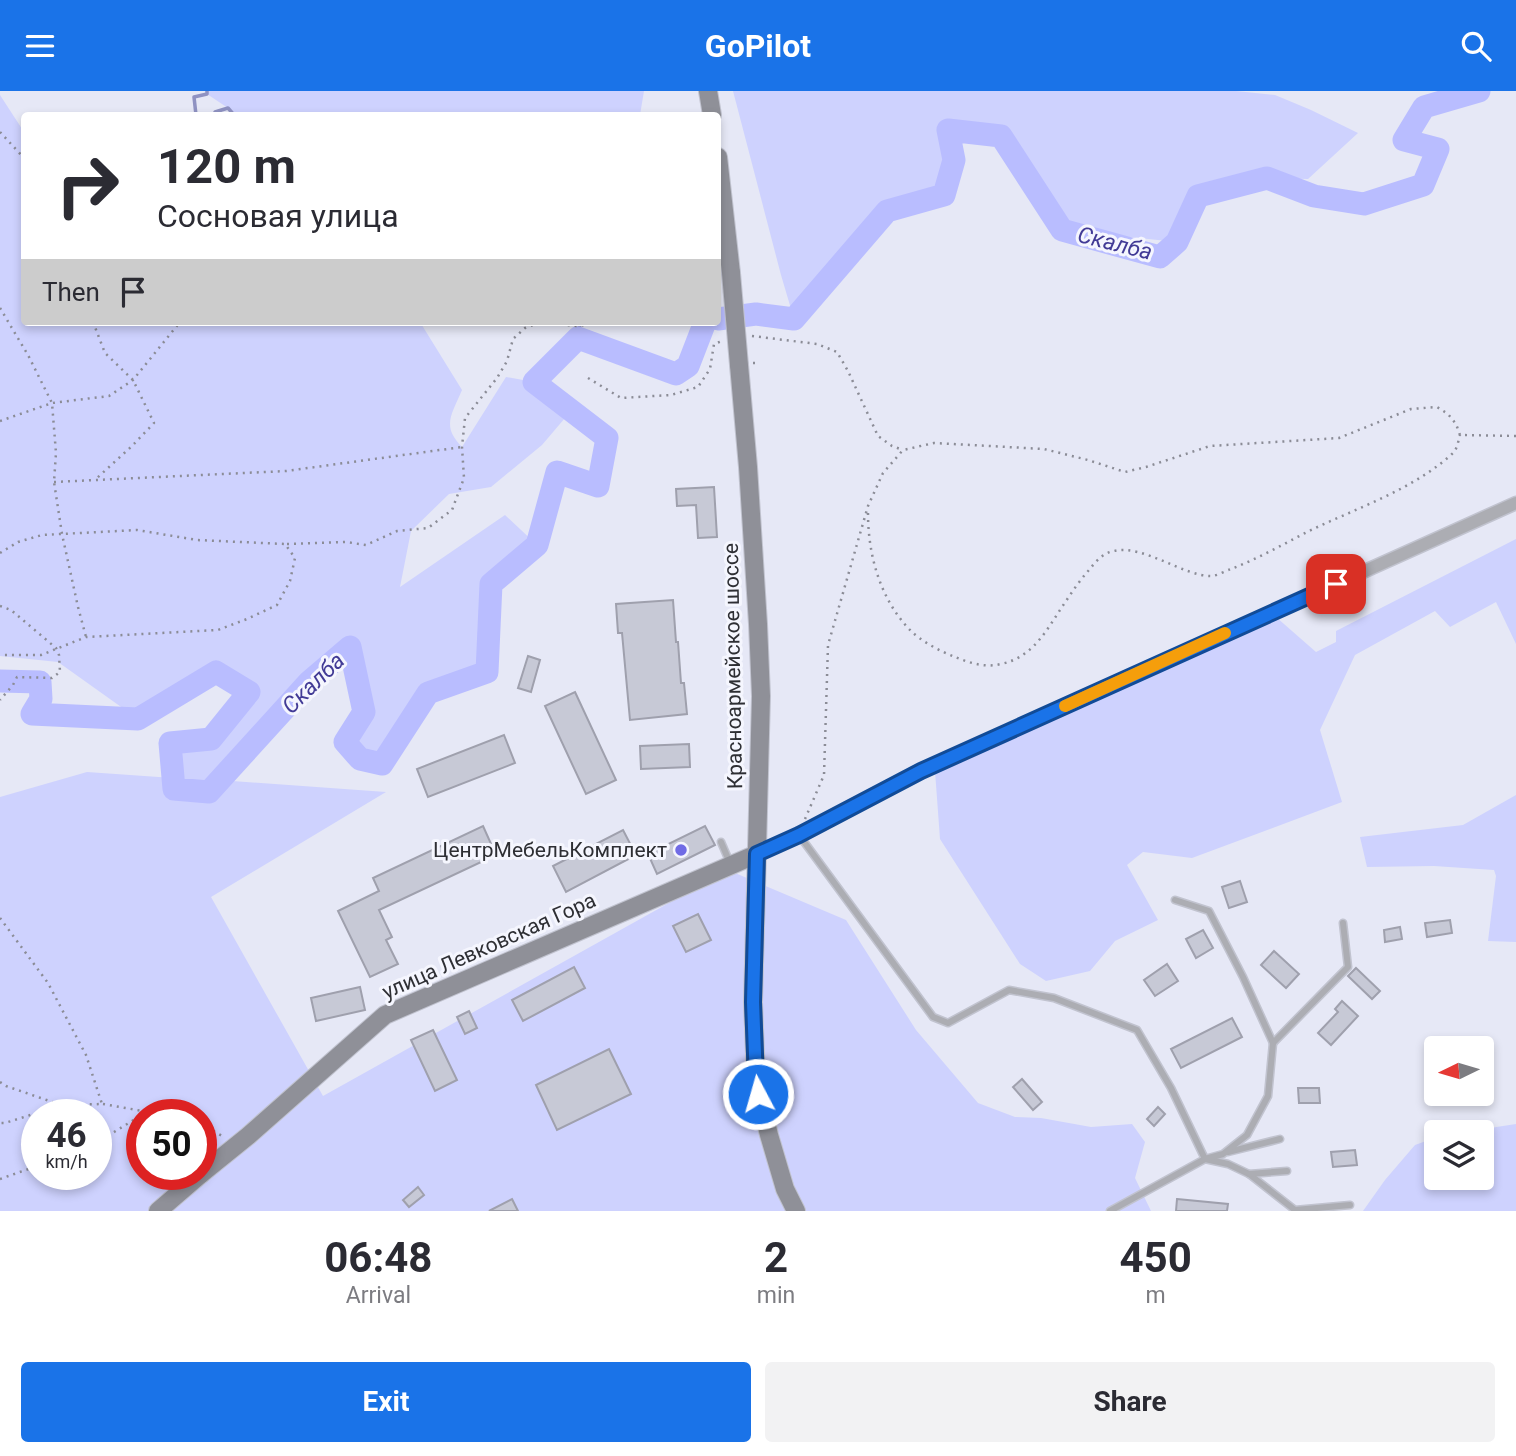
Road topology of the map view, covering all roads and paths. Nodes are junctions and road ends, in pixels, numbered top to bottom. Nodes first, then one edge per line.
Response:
1 (708, 91) edge
2 (712, 112) edge
3 (0, 132) edge
4 (21, 156) edge
5 (721, 184) edge
6 (0, 308) edge
7 (95, 326) edge
8 (177, 326) edge
9 (530, 326) edge
10 (742, 335) dead end
11 (723, 341) dead end
12 (588, 378) dead end
13 (133, 380) junction
14 (52, 403) junction
15 (0, 421) edge
16 (1460, 435) junction
17 (1516, 436) edge
18 (462, 447) junction
19 (903, 450) junction
20 (96, 479) junction
21 (54, 482) junction
22 (1516, 503) edge
23 (868, 506) junction
24 (62, 534) junction
25 (285, 544) junction
26 (0, 552) edge
27 (0, 605) edge
28 (86, 637) junction
29 (56, 648) junction
30 (0, 655) edge
31 (0, 700) edge
32 (799, 835) junction
33 (721, 842) dead end
34 (757, 854) junction
35 (731, 865) junction
36 (1175, 900) dead end
37 (0, 918) edge
38 (1343, 923) dead end
39 (1273, 1043) junction
40 (0, 1082) edge
41 (44, 1099) edge
42 (100, 1099) edge
43 (21, 1118) edge
44 (0, 1123) edge
45 (217, 1133) edge
46 (248, 1136) junction
47 (1280, 1139) dead end
48 (1223, 1154) junction
49 (1205, 1159) junction
50 (217, 1161) edge
51 (1287, 1171) dead end
52 (21, 1172) edge
53 (1249, 1174) junction
54 (0, 1179) edge
55 (182, 1190) edge
56 (1350, 1205) dead end
57 (158, 1211) edge
58 (796, 1211) edge
59 (1110, 1211) edge

1 - 2 main road
3 - 4 path
5 - 34 main road, Красноармейское шоссе, bridge
6 - 14 path
7 - 13 path
8 - 13 path
9 - 18 path
10 - 19 path
11 - 12 path
13 - 14 path
13 - 20 path
14 - 15 path
14 - 21 path
16 - 17 path
16 - 19 path
16 - 23 path
18 - 20 path
18 - 25 path
19 - 23 path
20 - 21 path
21 - 24 path
22 - 32 street
23 - 32 path
24 - 25 path
24 - 26 path
24 - 28 path
25 - 28 path
27 - 29 path
28 - 29 path
29 - 30 path
29 - 31 path
32 - 34 street
32 - 49 lane
33 - 35 lane
34 - 35 main road, улица Левковская Гора
34 - 58 main road, Красноармейское шоссе
35 - 46 main road, улица Левковская Гора
36 - 39 lane
37 - 42 path
38 - 39 lane
39 - 48 lane
40 - 41 path
43 - 44 path
45 - 46 path
46 - 50 main road, улица Левковская Гора
47 - 48 lane
48 - 49 lane
49 - 53 lane
49 - 59 lane
51 - 53 lane
52 - 54 path
53 - 56 lane
55 - 57 main road, улица Левковская Гора

